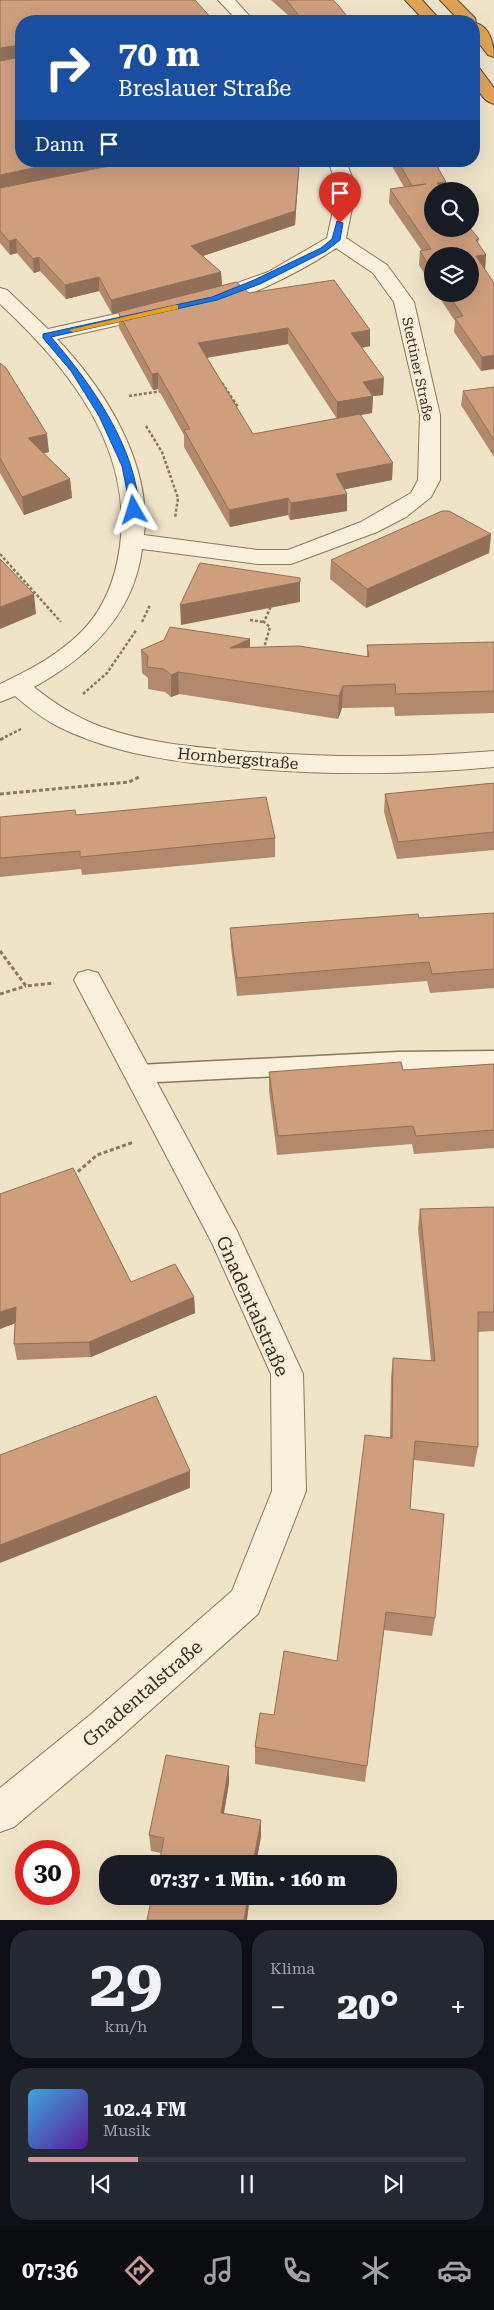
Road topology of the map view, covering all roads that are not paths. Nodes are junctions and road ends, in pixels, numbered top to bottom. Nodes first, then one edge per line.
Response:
1 (226, 0) edge
2 (413, 0) edge
3 (448, 0) edge
4 (240, 15) edge
5 (427, 15) edge
6 (462, 15) edge
7 (480, 34) edge
8 (494, 52) edge
9 (480, 80) edge
10 (494, 99) edge
11 (339, 167) edge
12 (336, 240) junction
13 (0, 294) edge
14 (46, 336) junction
15 (135, 541) junction
16 (9, 689) edge
17 (494, 759) edge
18 (88, 980) road end
19 (494, 1060) edge
20 (138, 1074) junction
21 (0, 1813) edge

1 - 4 street
2 - 5 highway
3 - 6 highway
7 - 8 highway
9 - 10 highway
11 - 12 street
12 - 14 street
12 - 15 street, Stettiner Straße
13 - 14 street
14 - 15 street
15 - 16 street
16 - 17 street, Hornbergstraße
18 - 20 street, Gnadentalstraße
19 - 20 lane
20 - 21 street, Gnadentalstraße

